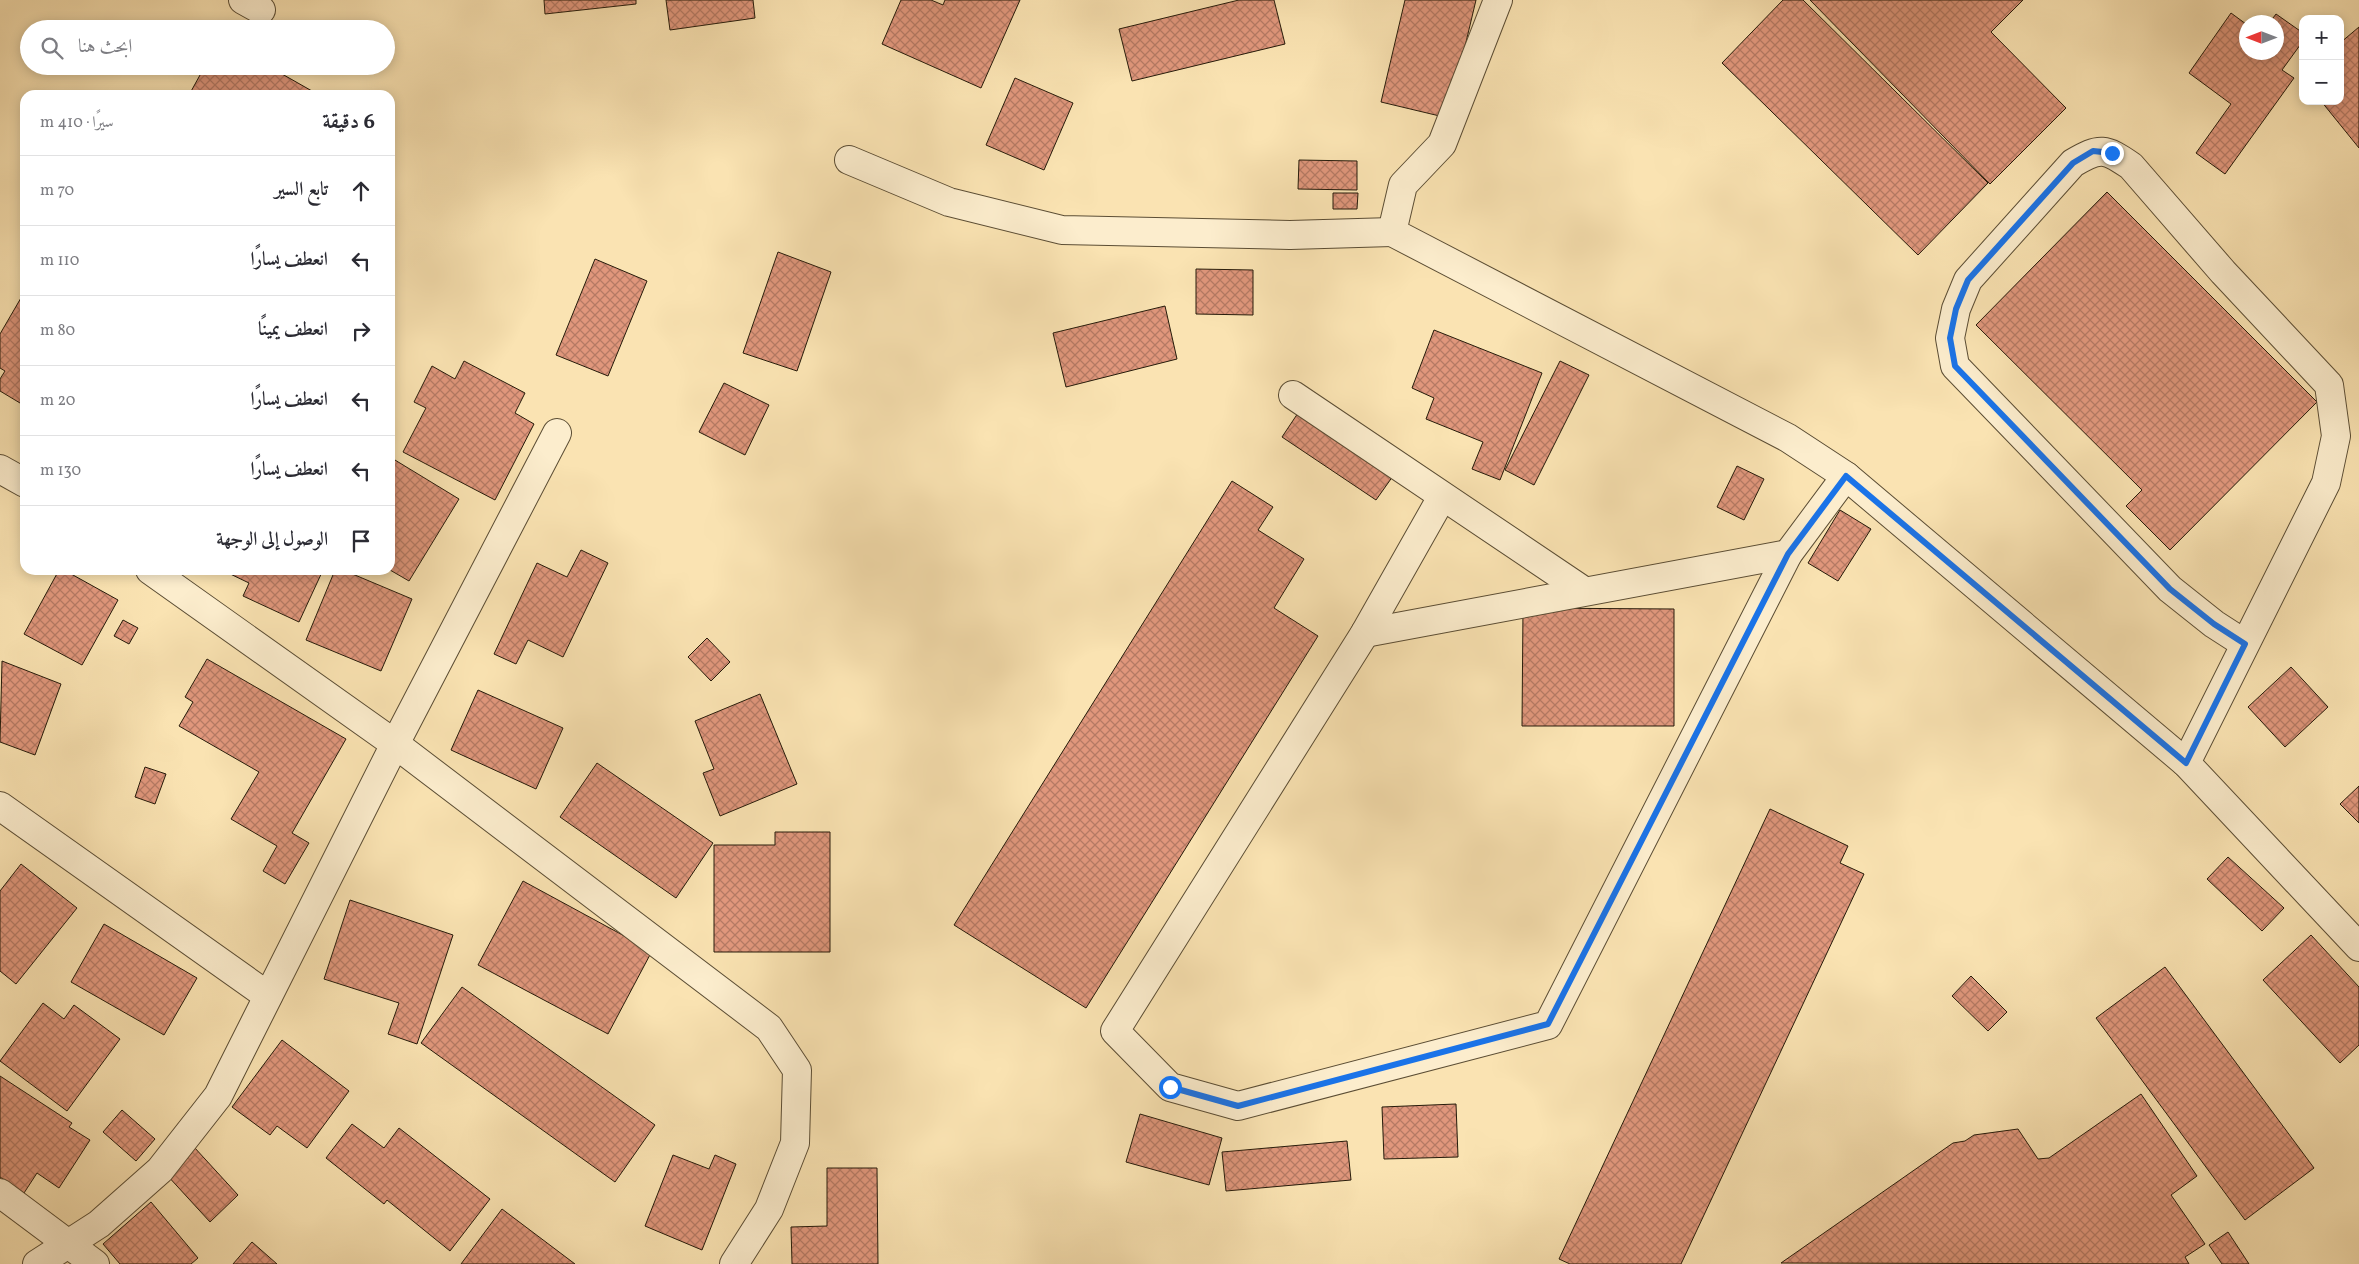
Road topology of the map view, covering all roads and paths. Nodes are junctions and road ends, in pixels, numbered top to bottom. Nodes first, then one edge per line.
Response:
1 (1498, 0) edge
2 (849, 160) dead end
3 (1392, 232) junction
4 (1293, 395) dead end
5 (557, 433) dead end
6 (0, 469) edge
7 (1846, 476) junction
8 (20, 480) edge
9 (1442, 497) junction
10 (1788, 554) junction
11 (157, 575) edge
12 (1584, 591) junction
13 (1365, 633) junction
14 (2245, 644) junction
15 (395, 744) junction
16 (2186, 763) junction
17 (0, 806) edge
18 (2359, 947) edge
19 (268, 996) junction
20 (0, 1193) edge
21 (69, 1245) junction
22 (37, 1264) edge
23 (95, 1264) edge
24 (734, 1264) edge

1 - 3 street
2 - 3 street
3 - 7 street
4 - 9 street
5 - 15 street
6 - 8 street
7 - 10 street
7 - 16 street
9 - 12 street
9 - 13 street
10 - 12 street
10 - 13 street
11 - 15 street
12 - 13 street
14 - 14 street
14 - 16 street
15 - 19 street
15 - 24 street
16 - 18 street
17 - 19 street
19 - 21 street
20 - 21 street
21 - 22 street
21 - 23 street

